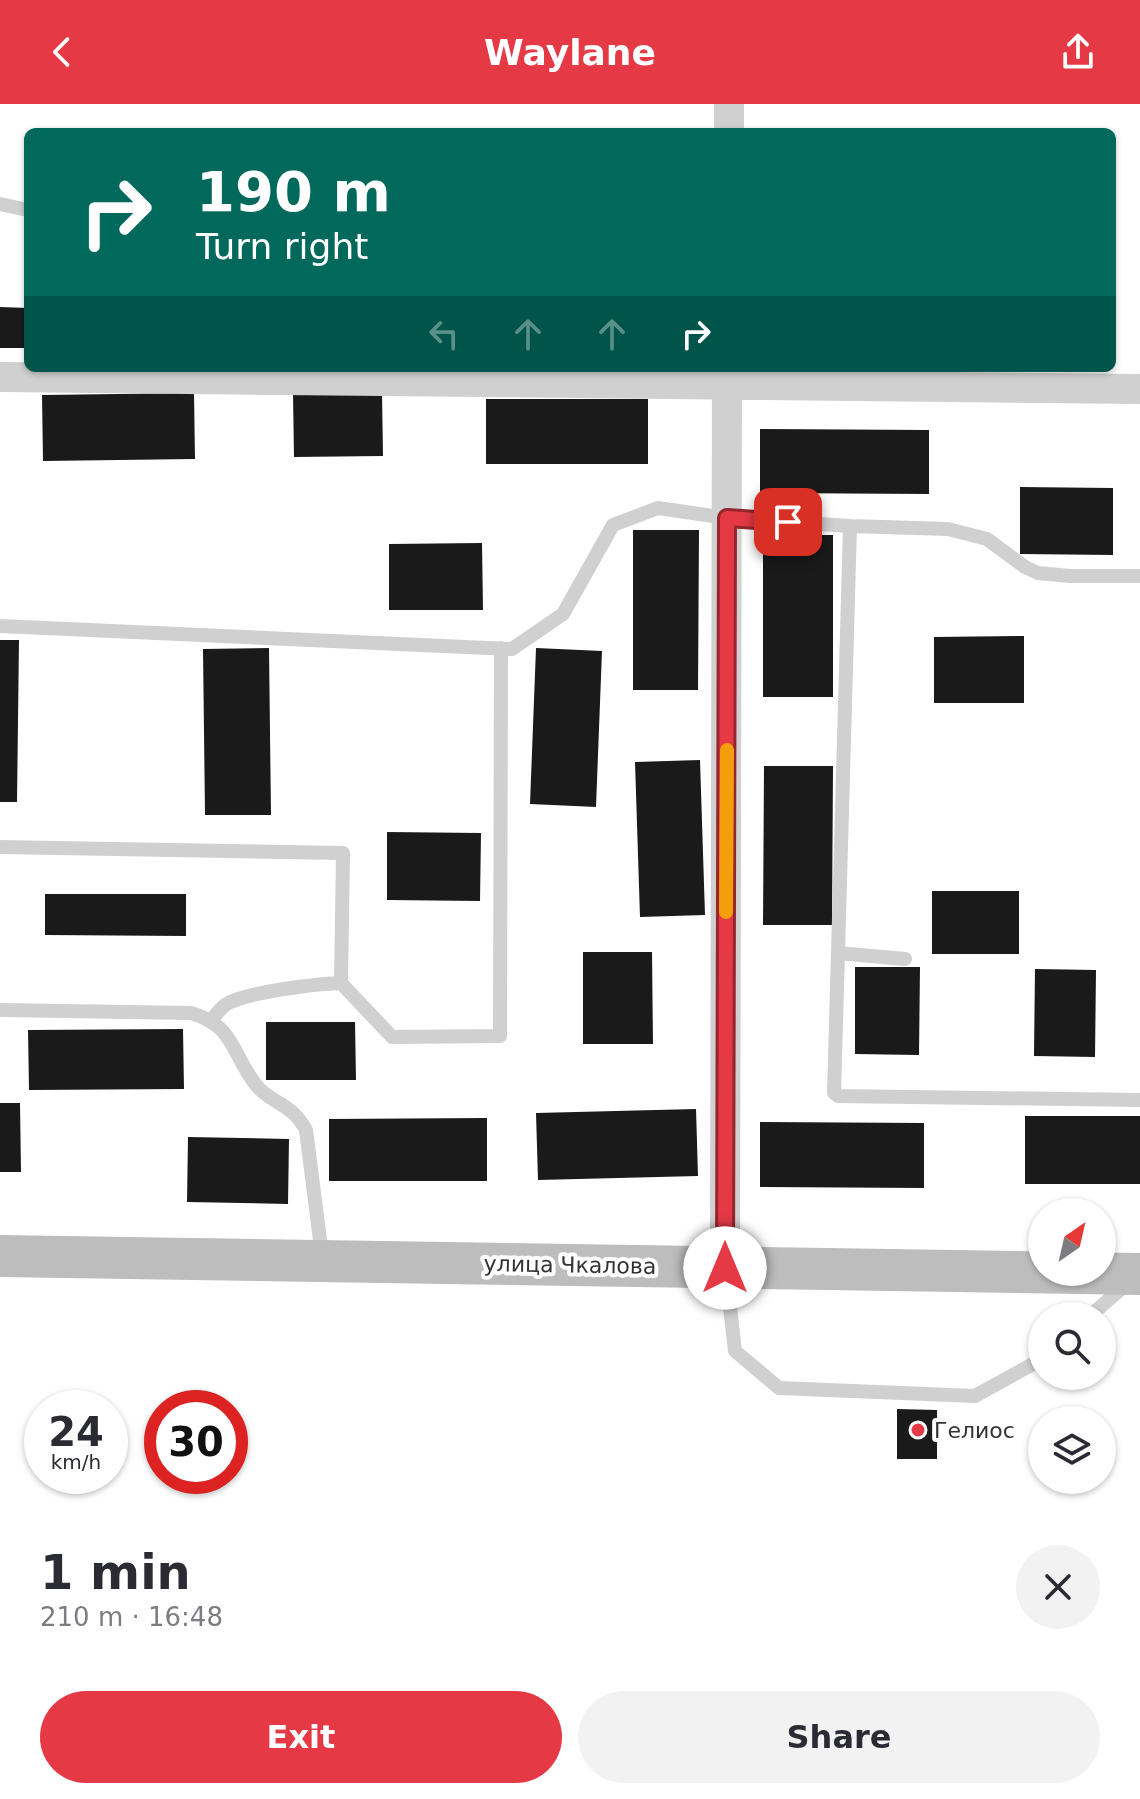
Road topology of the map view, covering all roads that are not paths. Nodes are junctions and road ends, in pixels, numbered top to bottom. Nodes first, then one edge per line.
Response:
1 (729, 104) edge
2 (729, 128) edge
3 (0, 204) edge
4 (24, 209) edge
5 (113, 373) edge
6 (727, 376) edge
7 (0, 377) edge
8 (1140, 389) edge
9 (727, 518) junction
10 (850, 526) junction
11 (1140, 576) edge
12 (0, 626) edge
13 (501, 648) junction
14 (0, 847) edge
15 (838, 953) junction
16 (905, 959) dead end
17 (341, 983) junction
18 (0, 1010) edge
19 (212, 1019) junction
20 (1140, 1100) edge
21 (0, 1256) edge
22 (323, 1261) junction
23 (725, 1268) junction
24 (1139, 1274) edge
25 (1106, 1302) edge
26 (1028, 1367) edge

1 - 2 street
3 - 4 lane
5 - 6 street
5 - 7 street
6 - 8 street
6 - 9 street
9 - 10 lane
9 - 13 lane
9 - 23 street
10 - 11 lane
10 - 15 lane
12 - 13 lane
13 - 17 lane
14 - 17 lane
15 - 16 lane
15 - 20 lane
17 - 19 lane
18 - 19 lane
19 - 22 lane
21 - 22 main road, улица Чкалова
22 - 23 main road, улица Чкалова
23 - 24 main road, улица Чкалова
23 - 26 lane
24 - 25 lane

